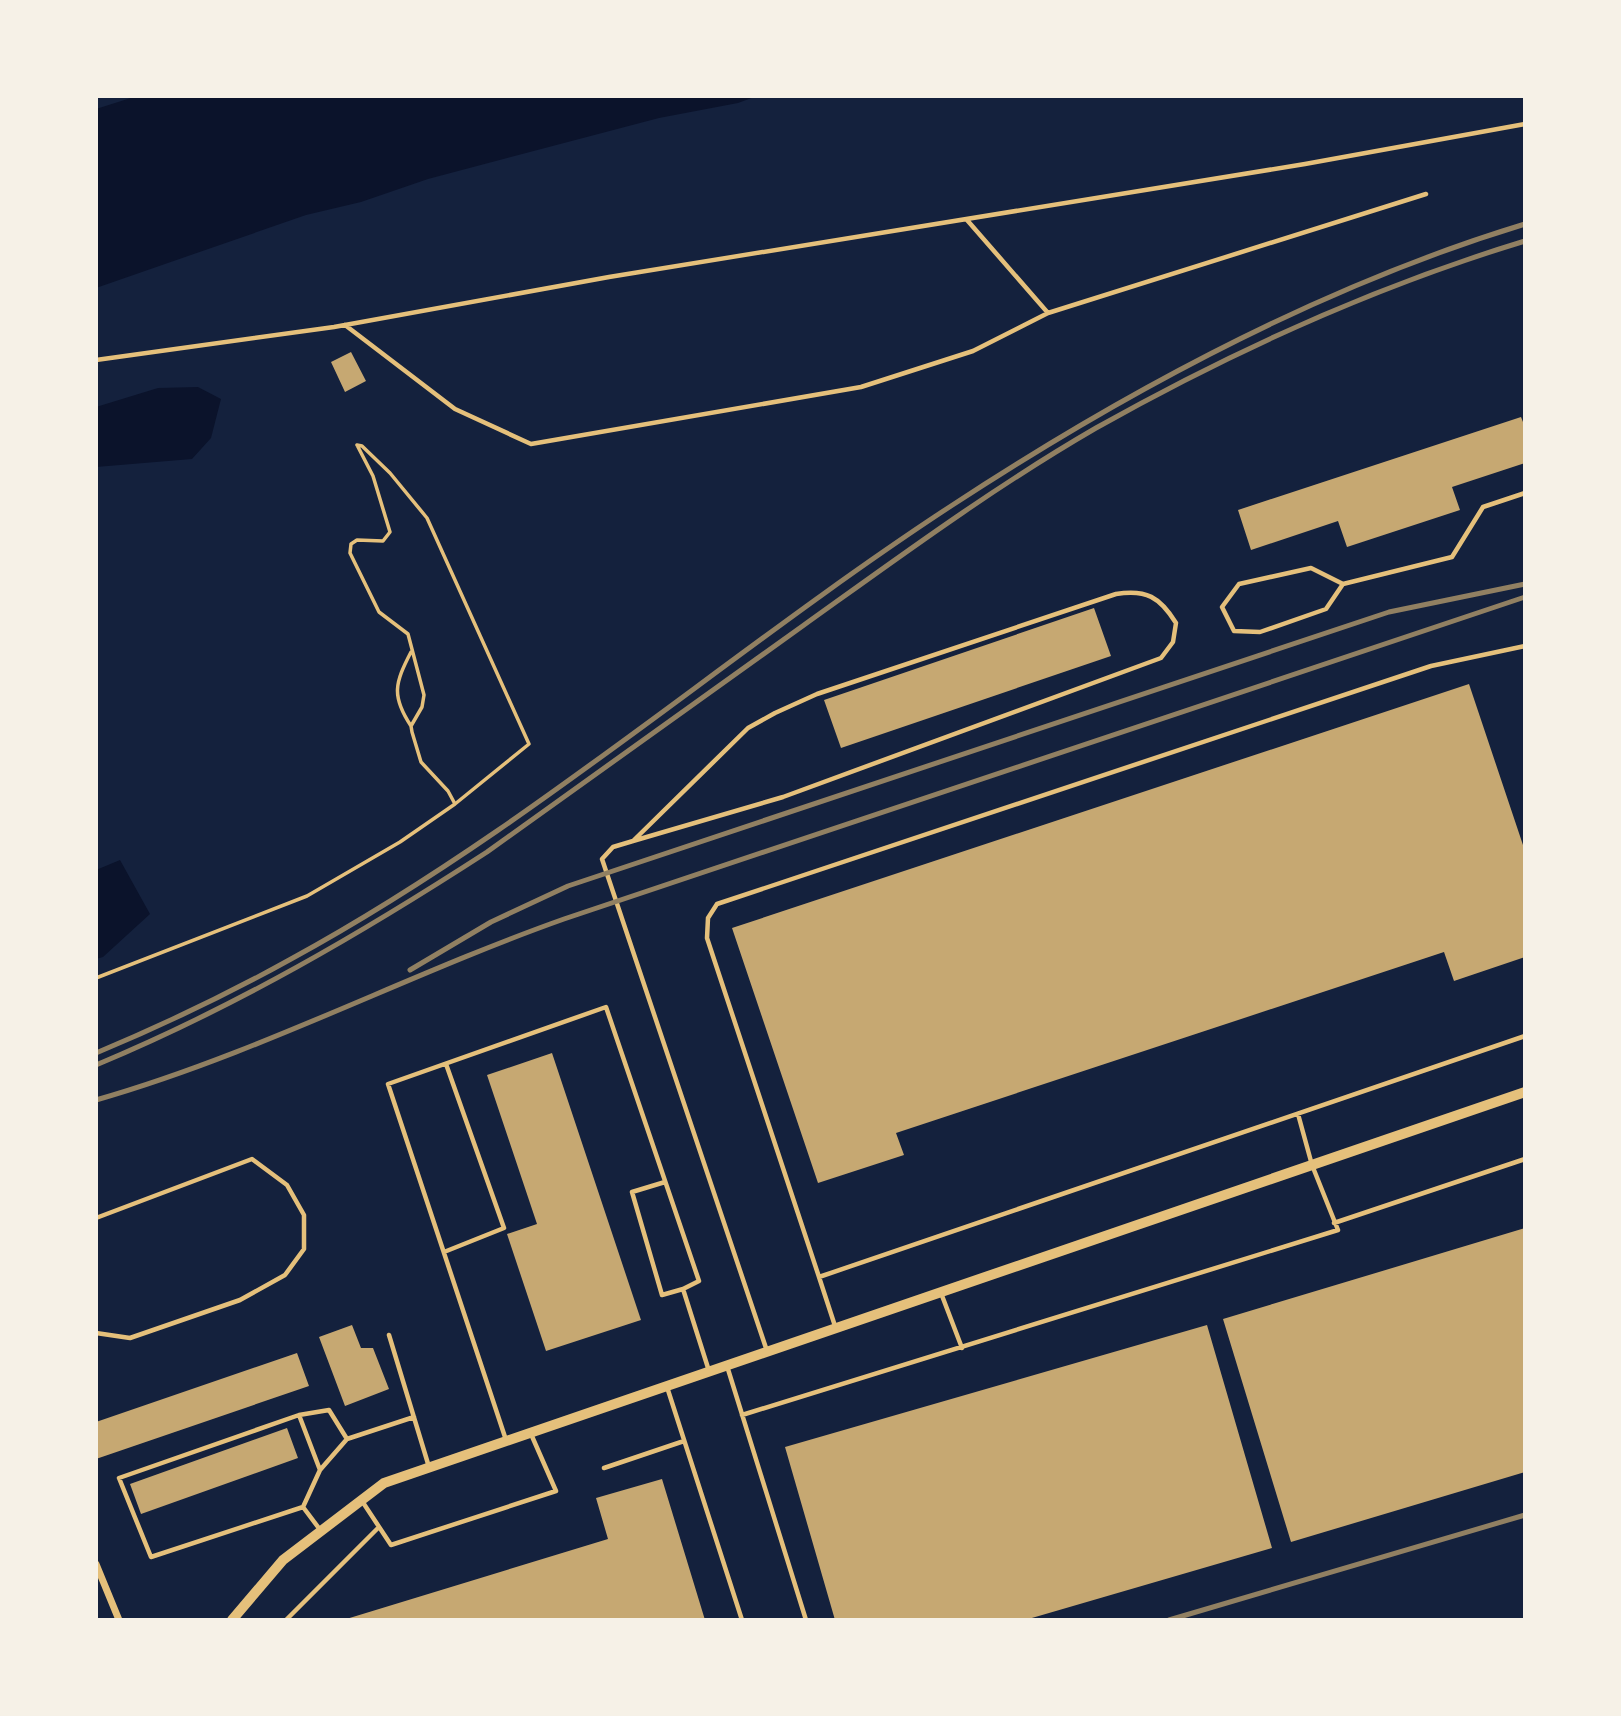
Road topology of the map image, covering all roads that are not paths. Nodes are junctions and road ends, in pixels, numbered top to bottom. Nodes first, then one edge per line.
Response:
1 (1525, 124) edge
2 (1426, 194) dead end
3 (967, 219) junction
4 (1048, 313) junction
5 (345, 325) junction
6 (96, 360) edge
7 (1525, 493) edge
8 (1343, 584) junction
9 (1525, 646) edge
10 (633, 841) junction
11 (1525, 1036) edge
12 (446, 1064) junction
13 (1525, 1092) edge
14 (1298, 1114) junction
15 (1525, 1159) edge
16 (1312, 1165) junction
17 (666, 1182) junction
18 (96, 1218) edge
19 (1334, 1223) junction
20 (444, 1252) junction
21 (819, 1277) junction
22 (683, 1289) junction
23 (941, 1292) junction
24 (836, 1328) junction
25 (96, 1333) edge
26 (389, 1335) dead end
27 (962, 1348) junction
28 (767, 1352) junction
29 (726, 1366) junction
30 (709, 1372) junction
31 (666, 1386) junction
32 (299, 1415) junction
33 (742, 1415) junction
34 (414, 1417) junction
35 (530, 1433) junction
36 (347, 1439) junction
37 (507, 1441) junction
38 (684, 1441) junction
39 (429, 1468) junction
40 (604, 1468) dead end
41 (320, 1470) junction
42 (361, 1500) junction
43 (303, 1507) junction
44 (379, 1527) junction
45 (321, 1531) junction
46 (98, 1568) edge
47 (119, 1620) edge
48 (232, 1620) edge
49 (286, 1620) edge
50 (742, 1620) edge
51 (806, 1620) edge

1 - 3 lane
2 - 4 lane
3 - 4 lane
3 - 5 lane
4 - 5 lane
5 - 6 lane
7 - 8 lane
8 - 8 lane
9 - 21 lane
10 - 10 lane
10 - 28 lane
11 - 14 lane
12 - 17 lane
12 - 20 lane
12 - 20 lane
13 - 16 street
14 - 16 lane
14 - 21 lane
15 - 19 lane
16 - 19 lane
16 - 23 street
17 - 22 lane
17 - 22 lane
18 - 25 lane
19 - 27 lane
20 - 37 lane
21 - 24 lane
22 - 30 lane
23 - 24 street
23 - 27 lane
24 - 28 street
26 - 34 lane
27 - 33 lane
28 - 29 street
29 - 30 street
29 - 33 lane
30 - 31 street
31 - 35 street
31 - 38 lane
32 - 36 lane
32 - 41 lane
32 - 43 lane
33 - 51 lane
34 - 36 lane
34 - 39 lane
35 - 37 street
35 - 44 lane
36 - 41 lane
37 - 39 street
38 - 40 lane
38 - 50 lane
39 - 42 street
41 - 43 lane
42 - 44 lane
42 - 45 street
43 - 45 lane
44 - 49 lane
45 - 48 street
46 - 47 street

